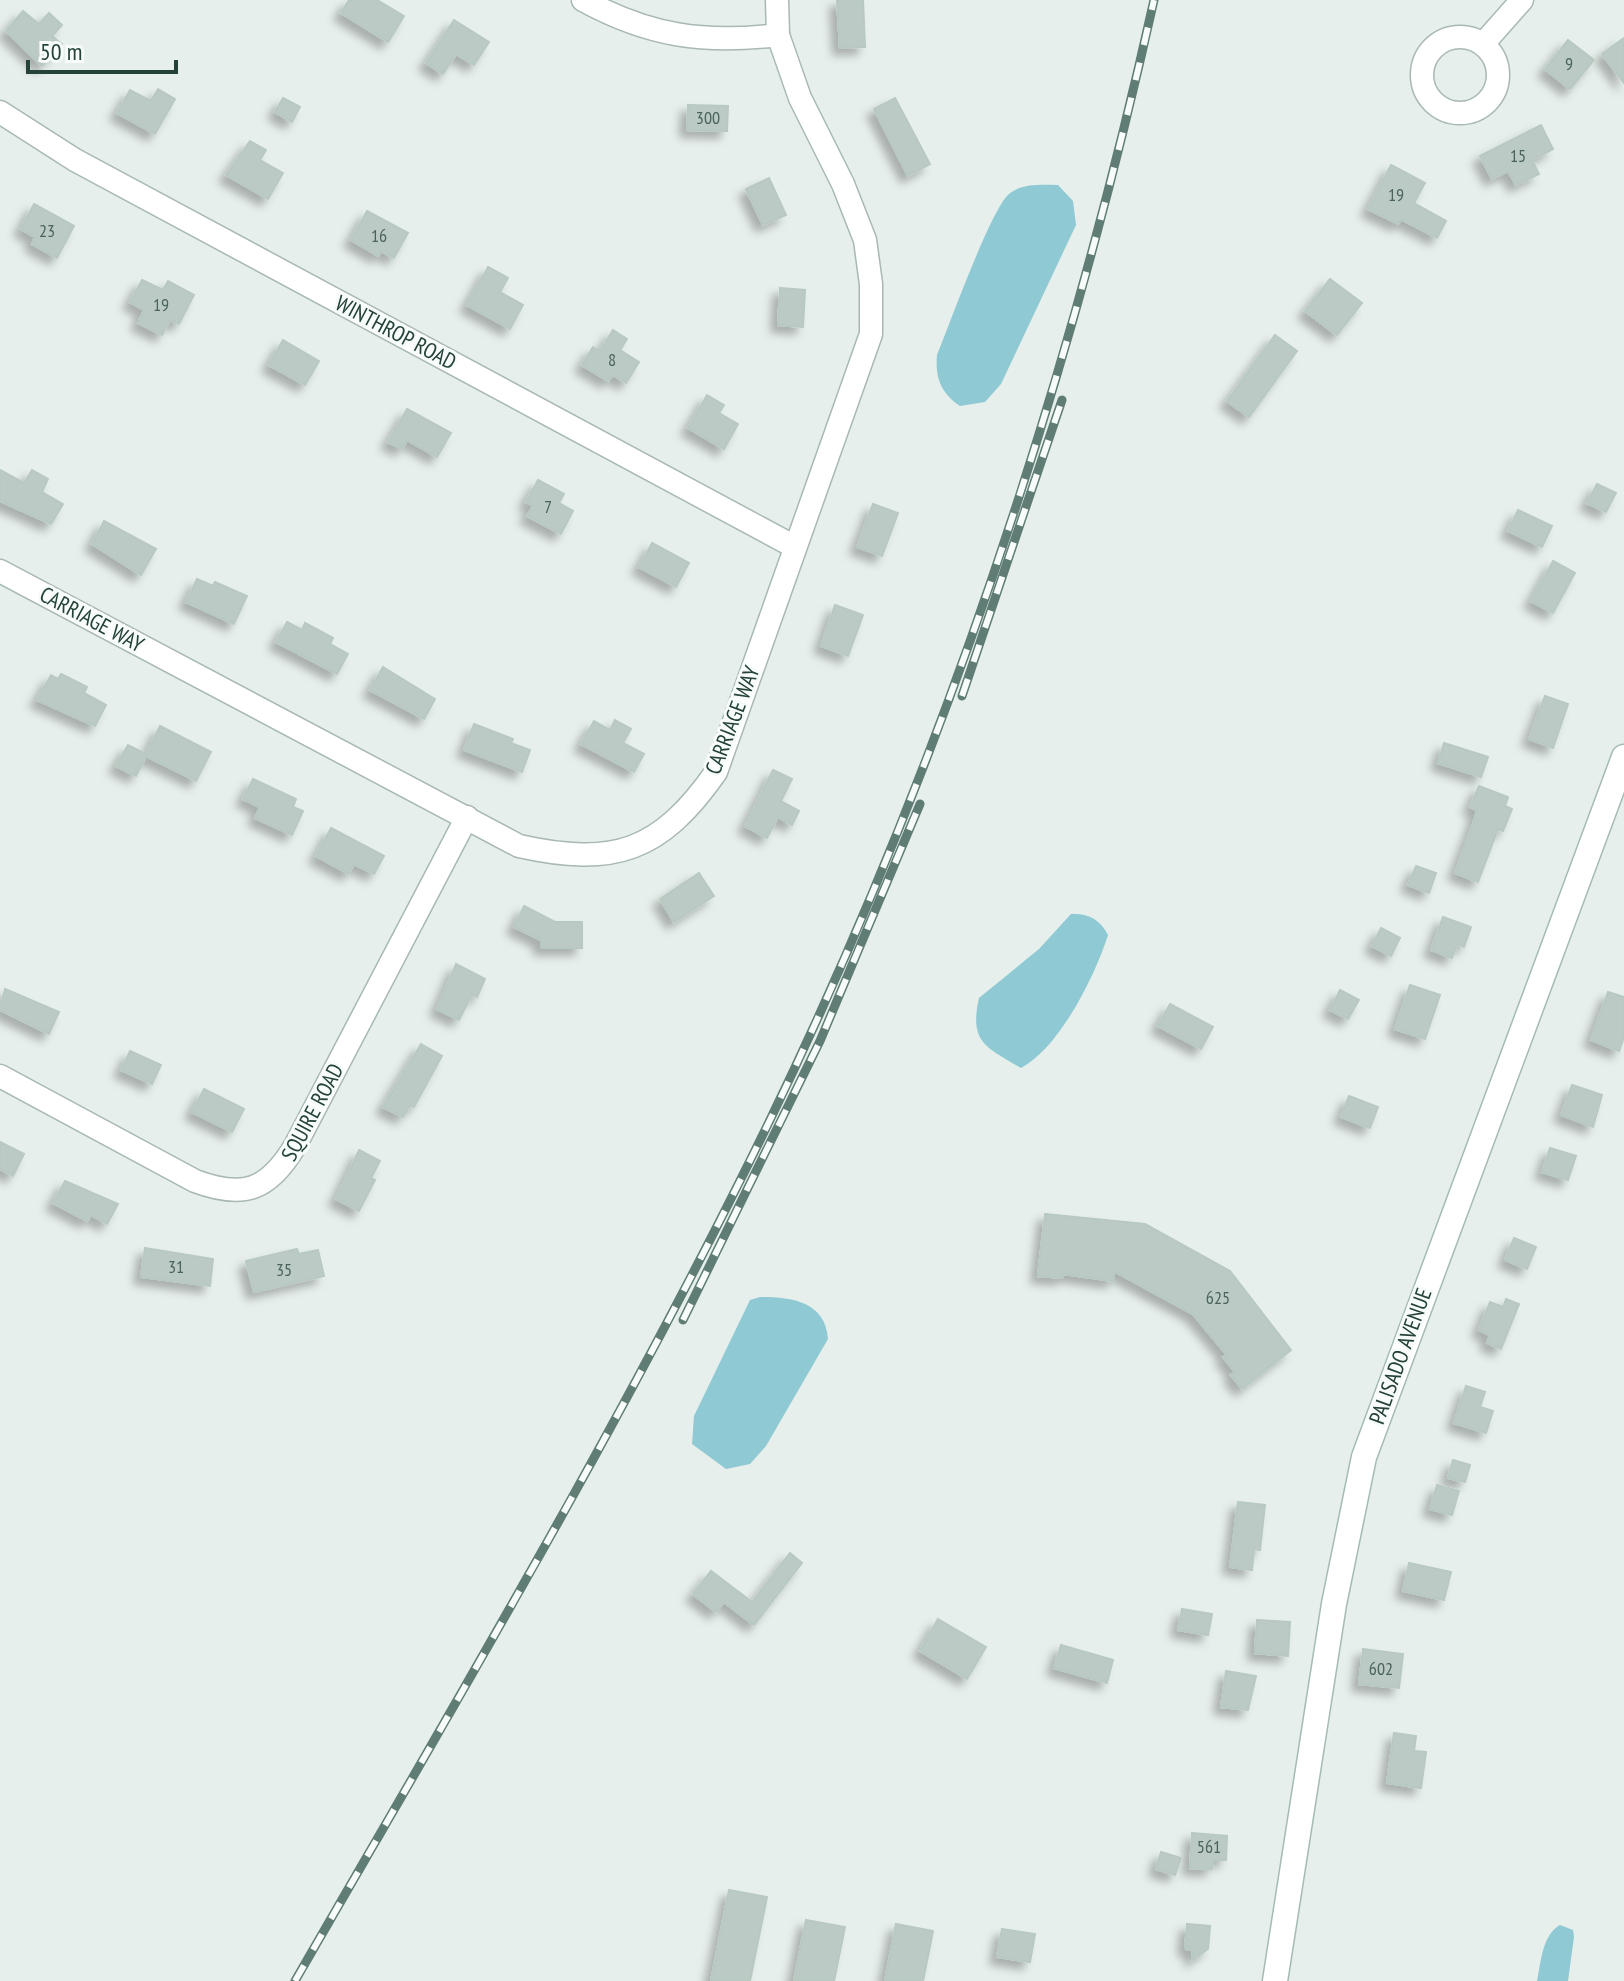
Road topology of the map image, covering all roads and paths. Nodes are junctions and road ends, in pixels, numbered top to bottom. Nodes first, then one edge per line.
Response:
1 (583, 0) edge
2 (777, 0) edge
3 (1522, 0) edge
4 (778, 35) junction
5 (1483, 44) dead end
6 (0, 112) edge
7 (795, 547) junction
8 (0, 571) edge
9 (1624, 757) edge
10 (467, 817) junction
11 (0, 1076) edge
12 (1275, 1981) edge

1 - 4 street
2 - 4 street, CARRIAGE WAY
3 - 5 street
4 - 7 street, CARRIAGE WAY
6 - 7 street, WINTHROP ROAD
7 - 10 street, CARRIAGE WAY
8 - 10 street, CARRIAGE WAY
9 - 12 main road, PALISADO AVENUE
10 - 11 street, SQUIRE ROAD

